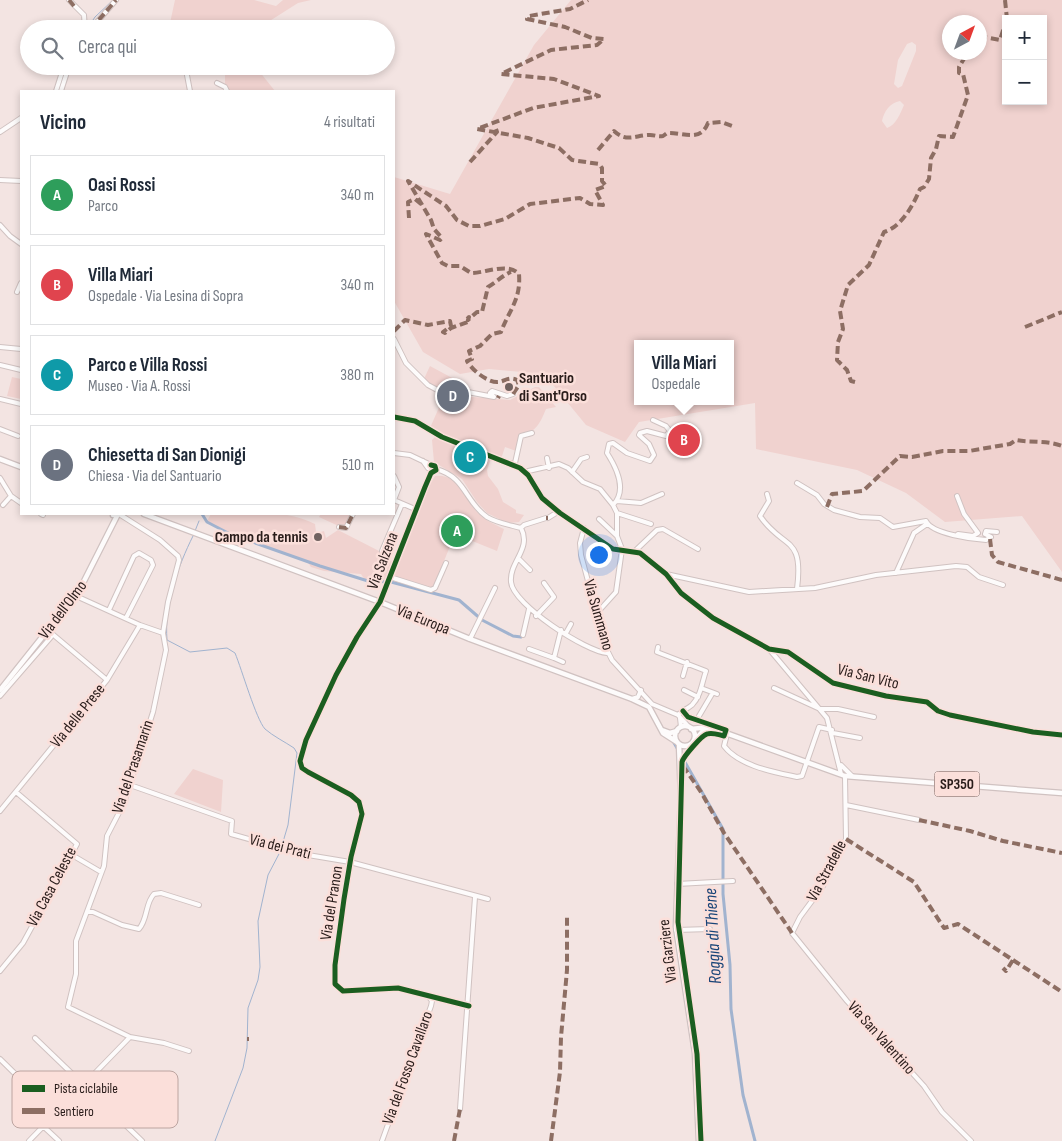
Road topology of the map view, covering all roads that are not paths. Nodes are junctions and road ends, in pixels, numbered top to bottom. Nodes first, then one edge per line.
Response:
1 (69, 0) edge
2 (116, 0) edge
3 (85, 20) edge
4 (99, 20) edge
5 (61, 75) edge
6 (66, 75) edge
7 (187, 75) edge
8 (217, 83) dead end
9 (56, 90) edge
10 (61, 90) edge
11 (190, 90) edge
12 (226, 90) edge
13 (20, 119) edge
14 (0, 132) edge
15 (0, 180) edge
16 (20, 181) edge
17 (0, 225) edge
18 (20, 243) edge
19 (20, 285) edge
20 (17, 292) dead end
21 (395, 341) edge
22 (0, 347) edge
23 (20, 349) edge
24 (0, 365) edge
25 (20, 370) edge
26 (513, 394) dead end
27 (494, 397) junction
28 (499, 398) dead end
29 (0, 399) edge
30 (20, 404) edge
31 (395, 417) edge
32 (653, 420) dead end
33 (0, 429) edge
34 (532, 433) dead end
35 (18, 436) dead end
36 (395, 453) edge
37 (587, 457) dead end
38 (547, 458) dead end
39 (0, 459) edge
40 (505, 463) junction
41 (20, 467) edge
42 (549, 468) junction
43 (430, 469) junction
44 (524, 472) junction
45 (572, 472) junction
46 (0, 478) edge
47 (395, 478) edge
48 (580, 480) junction
49 (797, 483) dead end
50 (579, 487) dead end
51 (662, 494) dead end
52 (767, 494) dead end
53 (11, 496) junction
54 (957, 496) dead end
55 (395, 497) edge
56 (395, 500) edge
57 (20, 502) edge
58 (615, 503) junction
59 (402, 504) junction
60 (3, 505) dead end
61 (416, 509) junction
62 (560, 513) junction
63 (617, 513) junction
64 (116, 515) edge
65 (118, 515) edge
66 (147, 515) edge
67 (352, 515) edge
68 (599, 519) dead end
69 (651, 524) dead end
70 (927, 524) junction
71 (339, 527) dead end
72 (521, 528) junction
73 (584, 528) junction
74 (948, 532) junction
75 (997, 532) dead end
76 (617, 536) junction
77 (622, 549) junction
78 (698, 549) dead end
79 (382, 551) dead end
80 (635, 551) junction
81 (518, 558) junction
82 (446, 562) dead end
83 (530, 570) dead end
84 (896, 573) junction
85 (666, 574) junction
86 (389, 578) junction
87 (544, 583) dead end
88 (1003, 585) dead end
89 (495, 588) dead end
90 (798, 589) junction
91 (80, 591) junction
92 (76, 596) junction
93 (86, 599) junction
94 (380, 602) junction
95 (529, 609) junction
96 (109, 610) junction
97 (597, 613) junction
98 (536, 616) junction
99 (126, 618) junction
100 (570, 624) dead end
101 (140, 625) junction
102 (561, 630) junction
103 (49, 632) junction
104 (164, 633) junction
105 (566, 633) junction
106 (523, 635) dead end
107 (46, 637) junction
108 (470, 639) junction
109 (58, 641) junction
110 (658, 647) dead end
111 (529, 649) dead end
112 (769, 649) junction
113 (607, 653) junction
114 (554, 658) junction
115 (563, 662) dead end
116 (687, 662) junction
117 (683, 676) dead end
118 (107, 680) junction
119 (701, 688) junction
120 (774, 688) dead end
121 (0, 690) edge
122 (641, 690) junction
123 (684, 690) dead end
124 (0, 696) edge
125 (632, 698) junction
126 (697, 698) junction
127 (706, 705) junction
128 (822, 710) junction
129 (679, 715) junction
130 (700, 716) dead end
131 (874, 717) dead end
132 (690, 728) junction
133 (679, 729) junction
134 (661, 730) junction
135 (715, 730) junction
136 (832, 731) junction
137 (727, 734) junction
138 (1062, 735) edge
139 (860, 738) dead end
140 (694, 740) junction
141 (678, 743) junction
142 (687, 746) junction
143 (680, 754) junction
144 (807, 763) junction
145 (840, 763) junction
146 (830, 770) junction
147 (843, 775) junction
148 (852, 776) junction
149 (130, 785) junction
150 (16, 792) junction
151 (1062, 793) edge
152 (846, 805) junction
153 (0, 811) edge
154 (919, 820) dead end
155 (72, 855) junction
156 (350, 862) junction
157 (101, 872) junction
158 (733, 881) dead end
159 (677, 884) junction
160 (475, 897) junction
161 (488, 899) dead end
162 (199, 905) dead end
163 (88, 912) junction
164 (710, 929) dead end
165 (676, 930) junction
166 (792, 933) joint
167 (0, 971) edge
168 (428, 996) junction
169 (469, 1006) junction
170 (130, 1037) junction
171 (35, 1038) dead end
172 (190, 1051) dead end
173 (0, 1060) edge
174 (67, 1071) edge
175 (97, 1071) edge
176 (12, 1072) edge
177 (460, 1109) dead end
178 (41, 1128) edge
179 (45, 1128) edge
180 (128, 1128) edge
181 (29, 1141) edge
182 (59, 1141) edge
183 (142, 1141) edge
184 (382, 1141) edge
185 (699, 1141) edge
186 (971, 1141) edge

1 - 3 street
2 - 4 street
5 - 9 street
6 - 10 street
7 - 11 street
8 - 12 street
13 - 14 street
15 - 16 street
17 - 18 street
19 - 20 street
21 - 27 street
22 - 23 street
24 - 25 street
26 - 27 street
27 - 28 street
29 - 30 street
31 - 40 street
32 - 58 street
33 - 35 street
34 - 40 street
36 - 43 street
37 - 45 street
38 - 42 street
39 - 41 main road
40 - 44 street
42 - 44 street
42 - 45 street
43 - 61 street, Via Salzena
43 - 72 street
44 - 62 street
45 - 48 street
46 - 53 street
47 - 55 street
48 - 50 street
48 - 58 street
49 - 70 street
51 - 58 street
52 - 90 street
53 - 57 street
53 - 60 street
54 - 74 street
56 - 59 street
58 - 63 street
59 - 61 street
59 - 79 street
61 - 86 street, Via Salzena
62 - 72 street
62 - 73 street
63 - 69 street
63 - 76 street
64 - 91 main road, Via dell'Olmo
65 - 104 street, Via del Prasamarin
66 - 94 main road, Via Europa
67 - 71 street
68 - 76 street
70 - 74 street
70 - 84 street
72 - 81 street
73 - 77 street
73 - 97 street, Via Summano
74 - 75 street
76 - 77 street
77 - 80 street
77 - 97 street
78 - 80 street
80 - 85 street
81 - 83 street
81 - 95 street
82 - 86 street
84 - 88 street
84 - 90 street
85 - 90 street
85 - 112 street, Via San Vito
86 - 94 street, Via Salzena
87 - 98 street
89 - 108 street
91 - 92 main road, Via dell'Olmo
91 - 93 street
92 - 93 street
92 - 103 main road, Via dell'Olmo
93 - 96 street
94 - 108 main road, Via Europa
94 - 156 street, Via del Pranon
95 - 98 street
95 - 106 street
96 - 99 street
96 - 99 street
97 - 113 street, Via Summano
98 - 102 street
99 - 101 street
100 - 105 street
101 - 104 street
101 - 118 street
102 - 105 street
102 - 114 street
103 - 107 main road, Via dell'Olmo
103 - 109 street, Via delle Prese
104 - 149 street, Via del Prasamarin
105 - 113 street
107 - 109 street
107 - 121 main road, Via dell'Olmo
107 - 124 street, Via dell'Olmo
108 - 125 main road, Via Europa
109 - 118 street, Via delle Prese
110 - 116 street
111 - 114 street
112 - 128 street, Via Stradelle
112 - 138 street, Via San Vito
113 - 122 street, Via Summano
114 - 115 street
116 - 117 street
116 - 119 street
118 - 150 street, Via delle Prese
119 - 126 street
119 - 127 street
120 - 128 street
122 - 125 street
122 - 129 street, Via Summano
123 - 126 street
125 - 134 main road, Via Europa
126 - 127 street
126 - 129 street
127 - 130 street
128 - 131 street
128 - 136 street, Via Stradelle
129 - 132 street
129 - 133 street
132 - 133 main road, SP350
132 - 135 main road, SP350
132 - 140 main road
133 - 134 main road, SP350
133 - 141 main road
134 - 141 main road, Via Europa
135 - 137 main road, SP350
135 - 140 main road
136 - 139 street
136 - 144 street
136 - 145 street, Via Stradelle
137 - 144 main road, SP350
137 - 144 street
140 - 142 main road
141 - 142 main road
141 - 143 main road, Via Garziere
142 - 143 main road
143 - 159 main road, Via Garziere
144 - 146 main road, SP350
145 - 146 street
145 - 147 street, Via Stradelle
145 - 148 street, Via Stradelle
146 - 147 main road, SP350
147 - 148 main road, SP350
147 - 152 street, Via Stradelle
148 - 151 main road, SP350
149 - 156 street, Via dei Prati
149 - 157 street, Via del Prasamarin
150 - 153 street, Via delle Prese
150 - 155 street, Via Casa Celeste
152 - 154 street
152 - 166 street, Via Stradelle
155 - 157 street
155 - 167 street, Via Casa Celeste
156 - 160 street, Via dei Prati
156 - 168 street, Via del Pranon
157 - 163 street, Via del Prasamarin
158 - 159 street
159 - 165 main road, Via Garziere
160 - 161 street, Via dei Prati
160 - 169 street
162 - 163 street
163 - 170 street, Via del Prasamarin
164 - 165 street, Via Garziere
165 - 185 main road, Via Garziere
166 - 186 street, Via San Valentino
168 - 169 street
168 - 184 street, Via del Fosso Cavallaro
169 - 177 street
170 - 172 street
170 - 175 street
171 - 174 street
173 - 176 street
178 - 181 street
179 - 182 street
180 - 183 street

